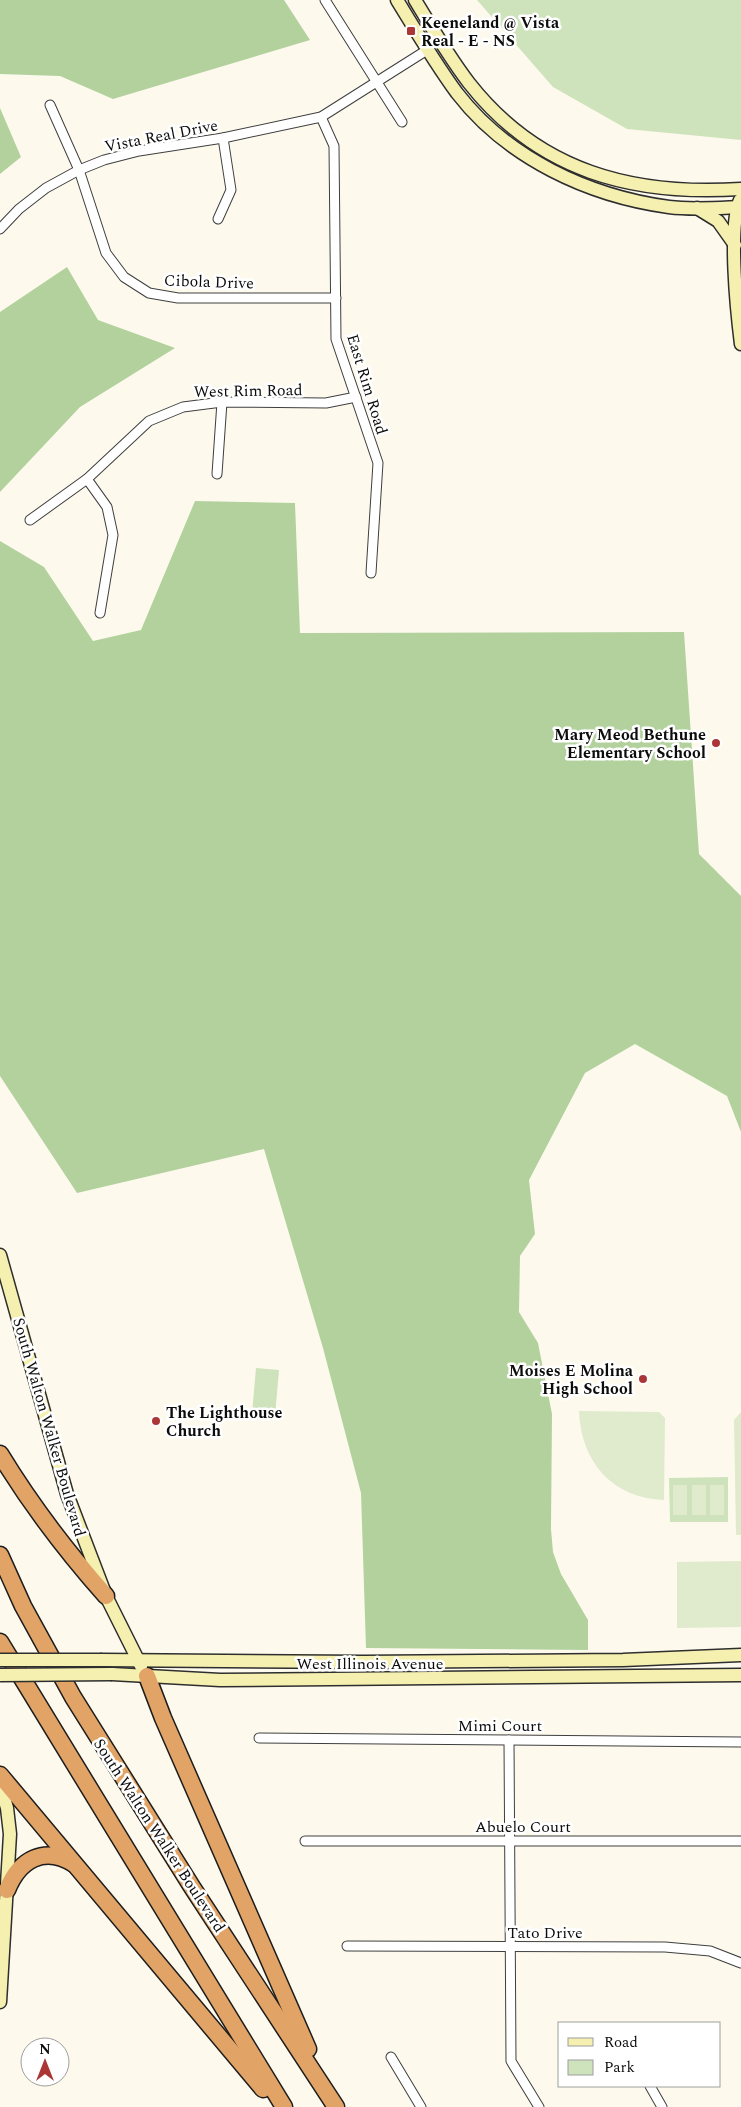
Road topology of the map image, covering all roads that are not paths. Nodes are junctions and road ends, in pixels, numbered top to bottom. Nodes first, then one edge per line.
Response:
1 (325, 0) edge
2 (397, 0) edge
3 (415, 0) edge
4 (441, 41) junction
5 (427, 50) junction
6 (377, 81) junction
7 (50, 105) dead end
8 (321, 116) junction
9 (402, 122) dead end
10 (223, 138) junction
11 (78, 170) junction
12 (741, 190) edge
13 (740, 204) edge
14 (697, 208) junction
15 (218, 219) dead end
16 (0, 229) edge
17 (735, 245) junction
18 (336, 298) junction
19 (741, 344) edge
20 (356, 397) junction
21 (222, 402) junction
22 (217, 474) dead end
23 (87, 479) junction
24 (30, 520) dead end
25 (370, 573) dead end
26 (100, 613) dead end
27 (0, 1255) edge
28 (0, 1454) edge
29 (0, 1555) edge
30 (106, 1596) junction
31 (0, 1642) edge
32 (741, 1655) edge
33 (0, 1660) edge
34 (137, 1660) junction
35 (623, 1660) junction
36 (268, 1662) junction
37 (364, 1662) junction
38 (0, 1675) edge
39 (741, 1675) edge
40 (148, 1676) junction
41 (623, 1678) junction
42 (266, 1679) junction
43 (364, 1679) junction
44 (259, 1738) dead end
45 (509, 1740) junction
46 (741, 1742) edge
47 (0, 1775) edge
48 (0, 1784) edge
49 (305, 1842) dead end
50 (509, 1842) junction
51 (741, 1842) edge
52 (79, 1868) junction
53 (7, 1890) junction
54 (347, 1946) dead end
55 (509, 1947) junction
56 (741, 1963) edge
57 (0, 2002) edge
58 (391, 2057) dead end
59 (651, 2087) edge
60 (332, 2101) edge
61 (278, 2107) edge
62 (284, 2107) edge
63 (421, 2107) edge
64 (539, 2107) edge
65 (662, 2107) edge

1 - 6 street
2 - 5 main road
3 - 4 main road
4 - 5 main road
4 - 12 main road
5 - 6 street, Vista Real Drive
5 - 14 main road
6 - 8 street, Vista Real Drive
6 - 9 street
7 - 11 street, Cibola Drive
8 - 10 street, Vista Real Drive
8 - 18 street, East Rim Road
10 - 11 street, Vista Real Drive
10 - 15 street
11 - 16 street, Vista Real Drive
11 - 18 street, Cibola Drive
13 - 14 main road
13 - 17 main road
14 - 17 main road
17 - 19 main road
18 - 20 street, East Rim Road
20 - 21 street, West Rim Road
20 - 25 street, East Rim Road
21 - 22 street
21 - 23 street, West Rim Road
23 - 24 street, West Rim Road
23 - 26 street
27 - 30 main road, South Walton Walker Boulevard
28 - 30 highway
29 - 60 highway, South Walton Walker Boulevard
30 - 34 main road, South Walton Walker Boulevard
31 - 62 highway, South Walton Walker Boulevard
32 - 35 main road, West Illinois Avenue
33 - 34 main road, West Illinois Avenue, bridge
34 - 36 main road, West Illinois Avenue
34 - 40 main road, South Walton Walker Boulevard
35 - 37 main road, West Illinois Avenue
35 - 41 main road
36 - 37 main road, West Illinois Avenue
36 - 42 main road
37 - 43 main road
38 - 40 main road, West Illinois Avenue, bridge
39 - 41 main road, West Illinois Avenue
40 - 42 main road, West Illinois Avenue
40 - 60 highway
41 - 43 main road, West Illinois Avenue
42 - 43 main road, West Illinois Avenue
44 - 45 street, Mimi Court
45 - 46 street, Mimi Court
45 - 50 street
47 - 52 highway
48 - 53 main road
49 - 50 street, Abuelo Court
50 - 51 street, Abuelo Court
50 - 55 street
52 - 53 highway
52 - 61 highway
53 - 57 main road
54 - 55 street, Tato Drive
55 - 56 street, Tato Drive
55 - 64 street
58 - 63 street
59 - 65 street

